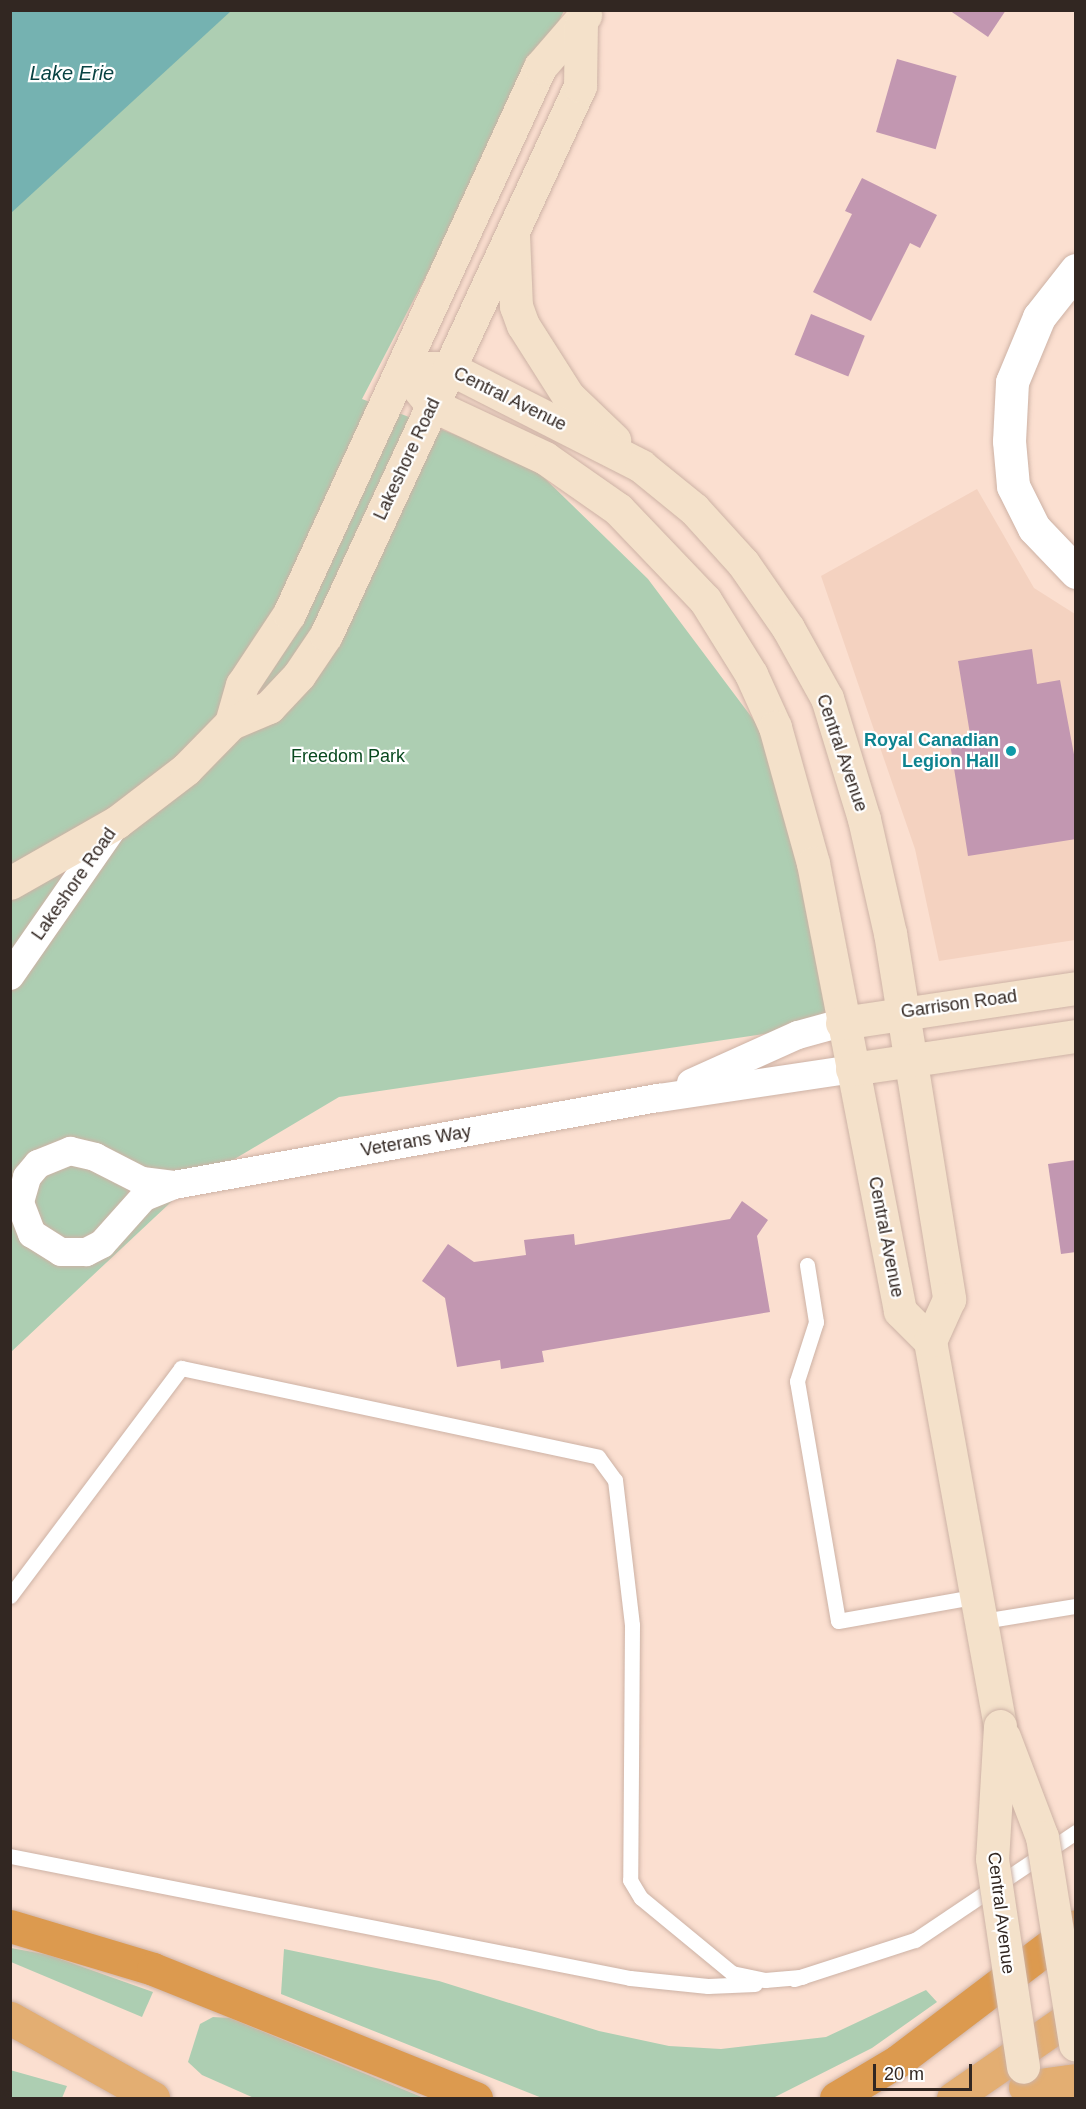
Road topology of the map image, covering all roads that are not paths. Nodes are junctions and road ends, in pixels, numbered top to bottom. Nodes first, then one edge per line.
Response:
1 (584, 18) edge
2 (513, 230) junction
3 (1076, 270) edge
4 (402, 368) junction
5 (449, 368) junction
6 (432, 405) junction
7 (641, 466) junction
8 (1076, 572) edge
9 (231, 723) junction
10 (117, 822) junction
11 (10, 883) edge
12 (10, 976) edge
13 (1076, 988) edge
14 (902, 1011) junction
15 (842, 1023) junction
16 (1076, 1036) edge
17 (910, 1061) junction
18 (852, 1069) junction
19 (659, 1098) junction
20 (174, 1185) junction
21 (16, 1211) edge
22 (807, 1265) dead end
23 (930, 1341) junction
24 (10, 1596) edge
25 (1076, 1606) edge
26 (980, 1609) junction
27 (1000, 1726) junction
28 (1076, 1832) edge
29 (10, 1856) edge
30 (10, 1926) edge
31 (1076, 1926) edge
32 (803, 1977) junction
33 (1076, 2013) edge
34 (10, 2018) edge
35 (1075, 2045) edge
36 (1076, 2080) edge
37 (1025, 2084) edge
38 (153, 2098) edge
39 (476, 2098) edge
40 (836, 2098) edge
41 (953, 2098) edge

1 - 2 main road, Lakeshore Road
1 - 4 main road, Lakeshore Road
2 - 5 main road, Lakeshore Road
2 - 7 main road
3 - 8 street
4 - 5 main road, Central Avenue
4 - 6 main road, Central Avenue
4 - 9 main road, Lakeshore Road
5 - 6 main road, Lakeshore Road
5 - 7 main road, Central Avenue
6 - 9 main road, Lakeshore Road
6 - 15 main road, Central Avenue
7 - 14 main road, Central Avenue
9 - 10 main road, Lakeshore Road
10 - 11 main road, Lakeshore Road
10 - 12 street, Lakeshore Road
13 - 14 main road, Garrison Road
14 - 15 main road, Garrison Road
14 - 17 main road, Central Avenue
15 - 18 main road, Central Avenue
15 - 19 street, Veterans Way
16 - 17 main road
17 - 18 main road
17 - 23 main road, Central Avenue
18 - 19 street, Veterans Way
18 - 23 main road, Central Avenue
19 - 20 street, Veterans Way
20 - 21 street, Veterans Way
20 - 21 street, Veterans Way
22 - 26 lane
23 - 26 main road, Central Avenue
24 - 32 lane
25 - 26 lane
26 - 27 main road, Central Avenue
27 - 35 main road, Central Avenue, bridge
27 - 37 main road, Central Avenue, bridge
28 - 32 lane
29 - 32 lane
30 - 39 highway
31 - 40 highway
33 - 41 highway
34 - 38 highway
36 - 37 highway

